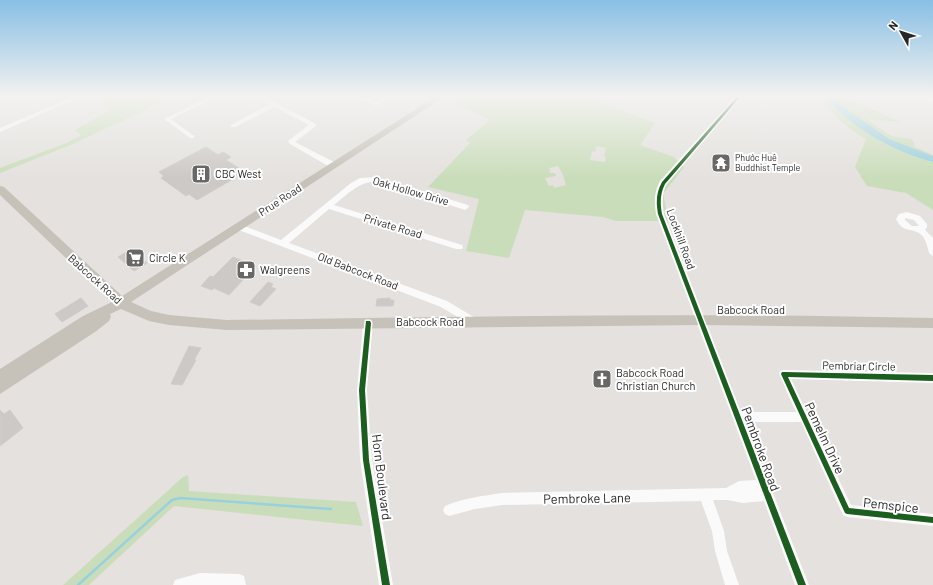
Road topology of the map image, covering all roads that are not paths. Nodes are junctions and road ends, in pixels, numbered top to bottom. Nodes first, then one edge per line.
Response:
1 (13, 124) edge
2 (174, 124) edge
3 (236, 124) edge
4 (313, 124) edge
5 (397, 124) edge
6 (714, 124) edge
7 (233, 126) dead end
8 (0, 130) edge
9 (192, 137) dead end
10 (334, 165) junction
11 (0, 189) edge
12 (328, 206) junction
13 (465, 207) dead end
14 (239, 227) junction
15 (919, 229) dead end
16 (283, 243) junction
17 (459, 247) dead end
18 (933, 253) edge
19 (121, 303) junction
20 (701, 320) junction
21 (474, 322) junction
22 (368, 323) junction
23 (933, 323) edge
24 (784, 374) joint
25 (0, 376) edge
26 (933, 378) edge
27 (0, 388) edge
28 (738, 417) junction
29 (803, 417) junction
30 (764, 490) junction
31 (706, 495) junction
32 (449, 510) dead end
33 (847, 511) joint
34 (933, 520) edge
35 (239, 583) edge
36 (180, 585) edge
37 (386, 585) edge
38 (732, 585) edge
39 (802, 585) edge

1 - 8 street
2 - 9 street
3 - 7 street
4 - 10 street
5 - 10 main road, Prue Road
6 - 20 street, Lockhill Road
10 - 14 main road, Prue Road
11 - 19 main road, Babcock Road
12 - 13 street, Oak Hollow Drive
12 - 16 street, Oak Hollow Drive
12 - 17 street, Private Road
14 - 16 street, Old Babcock Road
14 - 19 main road, Prue Road
15 - 18 street
16 - 21 street, Old Babcock Road
19 - 22 main road, Babcock Road
19 - 25 main road, Prue Road
19 - 27 main road, Prue Road
20 - 21 main road, Babcock Road
20 - 23 main road, Babcock Road
20 - 28 street, Pembroke Road
21 - 22 main road, Babcock Road
22 - 37 street, Horn Boulevard
24 - 26 street, Pembriar Circle
24 - 29 street, Pemelm Drive
28 - 29 street
28 - 30 street, Pembroke Road
29 - 33 street, Pemelm Drive
30 - 31 street, Pembroke Lane
30 - 39 street, Pembroke Road
31 - 32 street, Pembroke Lane
31 - 38 street
33 - 34 street, Pemspice
35 - 36 street

